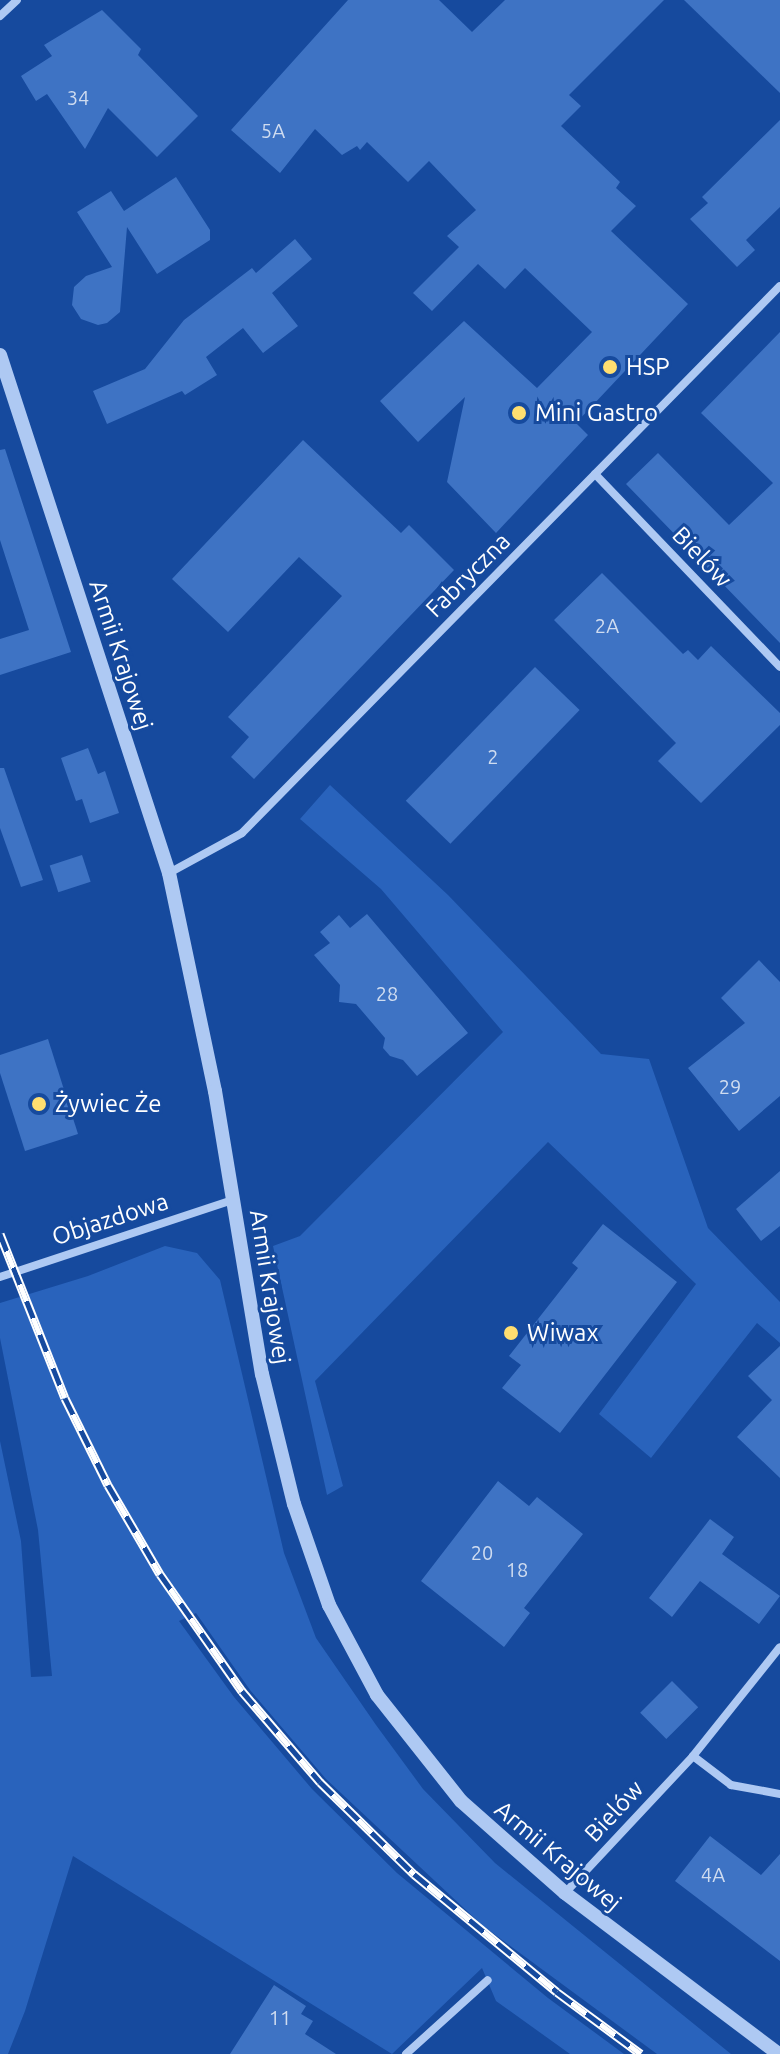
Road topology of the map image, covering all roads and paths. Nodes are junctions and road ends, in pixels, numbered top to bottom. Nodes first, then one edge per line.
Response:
1 (17, 0) edge
2 (0, 16) edge
3 (780, 286) edge
4 (0, 355) edge
5 (595, 474) junction
6 (780, 667) edge
7 (169, 873) junction
8 (233, 1200) junction
9 (0, 1277) edge
10 (780, 1647) edge
11 (693, 1756) junction
12 (780, 1794) edge
13 (565, 1893) junction
14 (488, 1980) dead end
15 (406, 2054) edge
16 (779, 2054) edge

1 - 2 street
3 - 5 street, Fabryczna
4 - 7 street, Armii Krajowej
5 - 6 street, Bielów
5 - 7 street, Fabryczna
7 - 8 street, Armii Krajowej
8 - 9 street, Objazdowa
8 - 13 street, Armii Krajowej
10 - 11 street, Bielów
11 - 12 street
11 - 13 street, Bielów
13 - 16 street, Armii Krajowej
14 - 15 street

